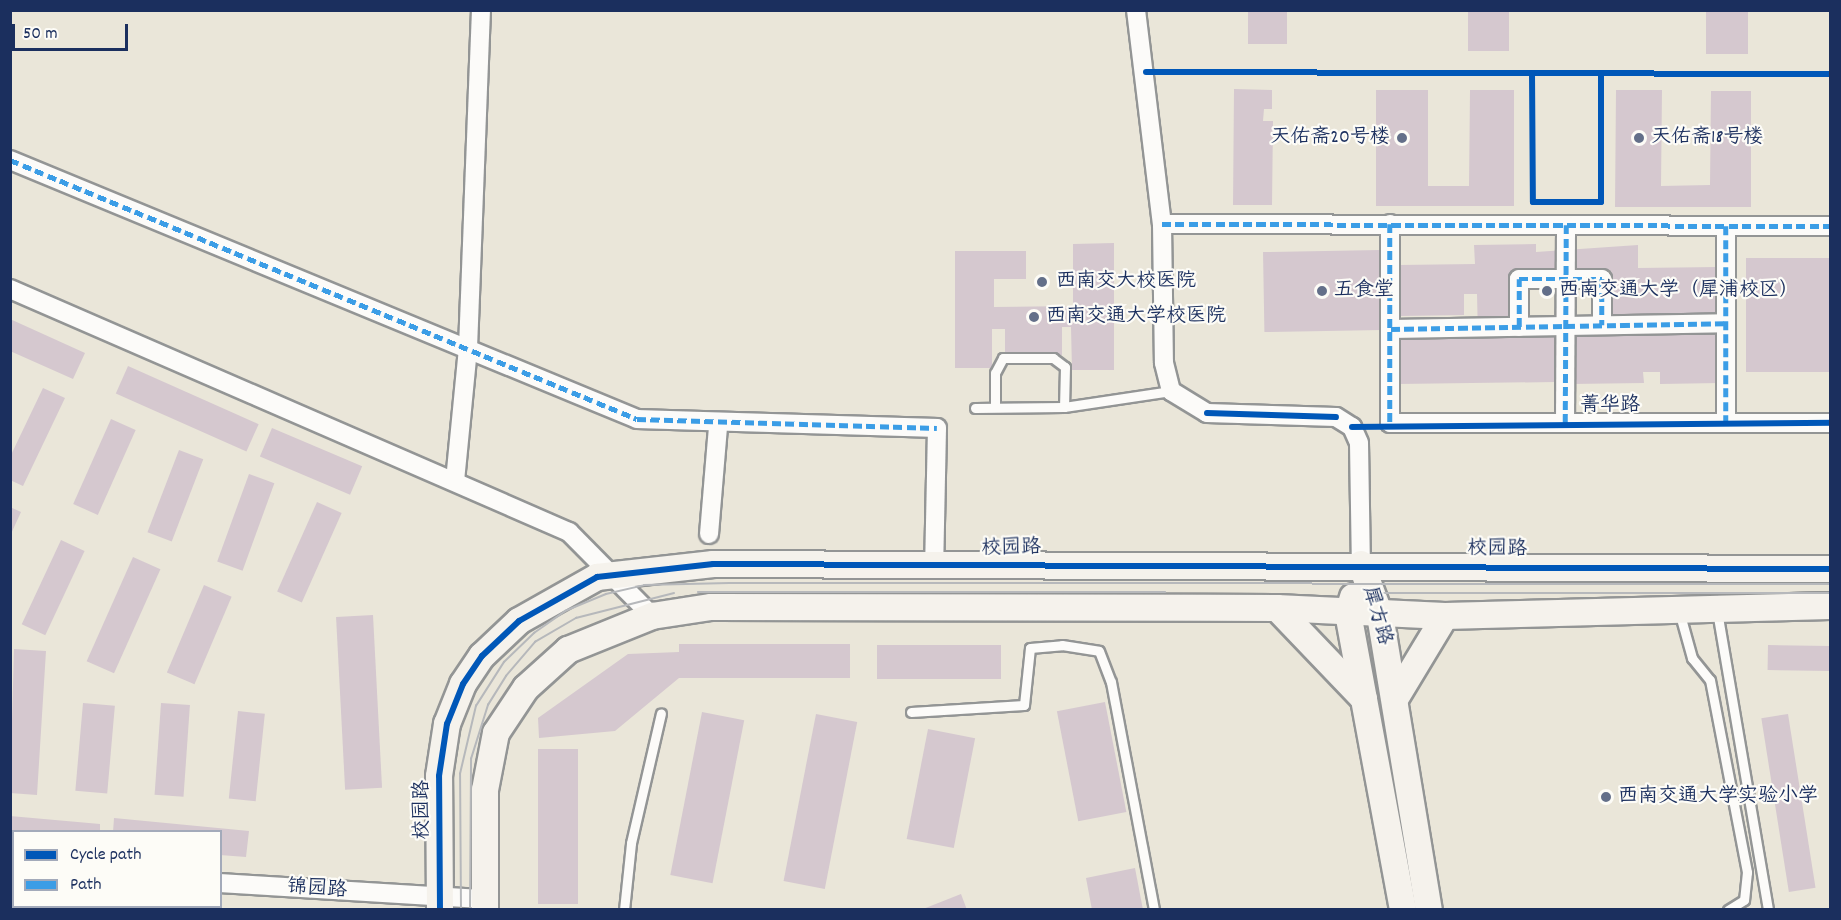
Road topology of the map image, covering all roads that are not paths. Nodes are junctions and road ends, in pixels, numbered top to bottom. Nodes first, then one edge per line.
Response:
1 (481, 10) edge
2 (1136, 10) edge
3 (10, 160) edge
4 (1162, 224) junction
5 (1390, 225) junction
6 (1566, 225) junction
7 (1726, 226) junction
8 (1830, 226) edge
9 (1565, 279) junction
10 (10, 289) edge
11 (1726, 323) junction
12 (1602, 325) junction
13 (1565, 326) junction
14 (1519, 327) junction
15 (1391, 329) junction
16 (468, 348) junction
17 (1171, 391) junction
18 (1064, 406) junction
19 (995, 407) junction
20 (975, 408) dead end
21 (1565, 423) junction
22 (1726, 423) junction
23 (1830, 423) edge
24 (718, 426) junction
25 (454, 481) junction
26 (709, 534) dead end
27 (1361, 564) junction
28 (934, 566) junction
29 (1830, 569) edge
30 (614, 574) junction
31 (1717, 606) junction
32 (1830, 606) edge
33 (1678, 607) junction
34 (1277, 608) junction
35 (1348, 613) junction
36 (652, 615) junction
37 (1380, 615) junction
38 (1445, 616) junction
39 (1364, 699) junction
40 (1395, 699) junction
41 (911, 712) dead end
42 (661, 713) dead end
43 (222, 883) edge
44 (440, 904) edge
45 (485, 904) edge
46 (624, 909) edge
47 (1154, 909) edge
48 (1403, 909) edge
49 (1429, 909) edge
50 (1728, 909) edge
51 (1768, 909) edge

1 - 16 street
2 - 4 street
3 - 16 street
4 - 5 street
4 - 17 street
5 - 6 street
5 - 15 street
6 - 7 street
6 - 9 street
7 - 8 street
7 - 11 street
9 - 12 street
9 - 13 street
9 - 14 street
10 - 25 street
11 - 12 street
11 - 22 street
12 - 13 street
13 - 14 street
13 - 21 street
14 - 15 street
15 - 21 street, 菁华路
16 - 24 street
16 - 25 street
17 - 18 lane
17 - 27 street
18 - 19 lane
18 - 19 lane
19 - 20 lane
21 - 22 street, 菁华路
22 - 23 street, 菁华路
24 - 26 street
24 - 28 street
25 - 30 street
27 - 28 street, 校园路
27 - 29 street, 校园路
27 - 35 street, 犀方路
27 - 37 street, 犀方路
28 - 30 street, 校园路
30 - 36 street
30 - 44 street, 校园路
31 - 32 street
31 - 33 street
31 - 51 lane
33 - 38 street
33 - 50 lane
34 - 35 street
34 - 36 street
34 - 39 street
35 - 37 street
35 - 39 street, 犀方路
36 - 45 street
37 - 38 street
37 - 40 street, 犀方路
38 - 40 street
39 - 48 street, 犀方路
40 - 49 street, 犀方路
41 - 47 lane
42 - 46 lane
43 - 44 street, 锦园路
44 - 45 street, 锦园路

